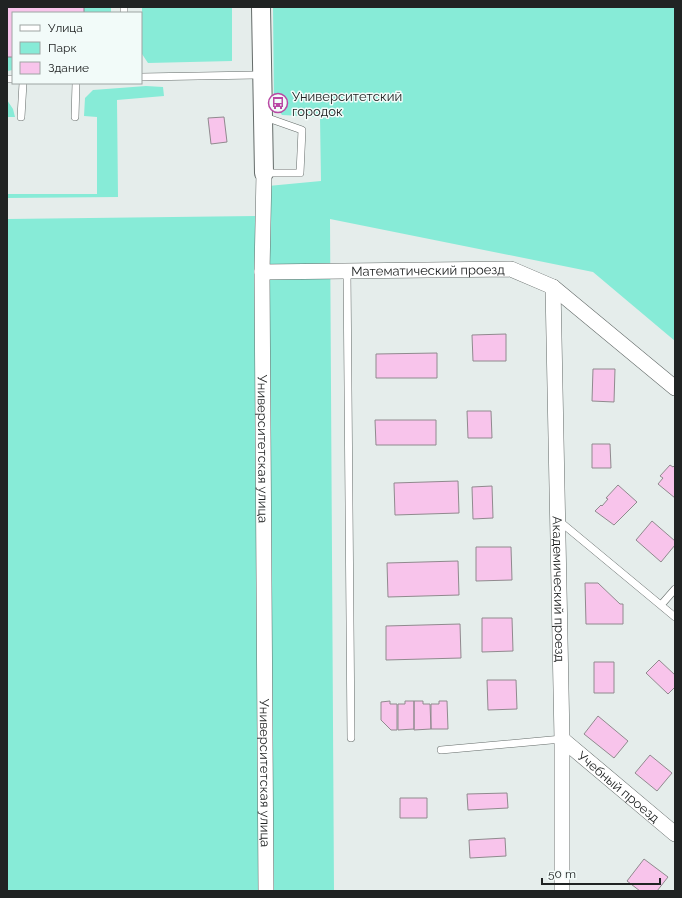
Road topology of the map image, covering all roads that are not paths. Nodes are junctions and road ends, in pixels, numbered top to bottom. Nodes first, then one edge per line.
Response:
1 (261, 7) edge
2 (262, 75) junction
3 (142, 77) edge
4 (23, 84) edge
5 (76, 84) edge
6 (21, 117) dead end
7 (75, 117) dead end
8 (263, 117) junction
9 (264, 173) junction
10 (347, 271) junction
11 (262, 272) junction
12 (553, 287) junction
13 (675, 388) edge
14 (558, 520) junction
15 (675, 589) edge
16 (661, 605) junction
17 (675, 617) edge
18 (351, 738) dead end
19 (562, 739) junction
20 (441, 750) dead end
21 (675, 834) edge
22 (266, 891) edge
23 (562, 891) edge

1 - 2 street, Университетская улица
2 - 3 lane
2 - 8 street, Университетская улица
4 - 6 lane
5 - 7 lane
8 - 9 street, Университетская улица
8 - 9 lane
9 - 11 street, Университетская улица
10 - 11 street, Математический проезд
10 - 12 street, Математический проезд
10 - 18 lane
11 - 22 street, Университетская улица
12 - 13 street, Математический проезд
12 - 14 street, Академический проезд
14 - 16 lane
14 - 19 street, Академический проезд
15 - 16 lane
16 - 17 lane
19 - 20 lane
19 - 21 street, Учебный проезд
19 - 23 street, Академический проезд

